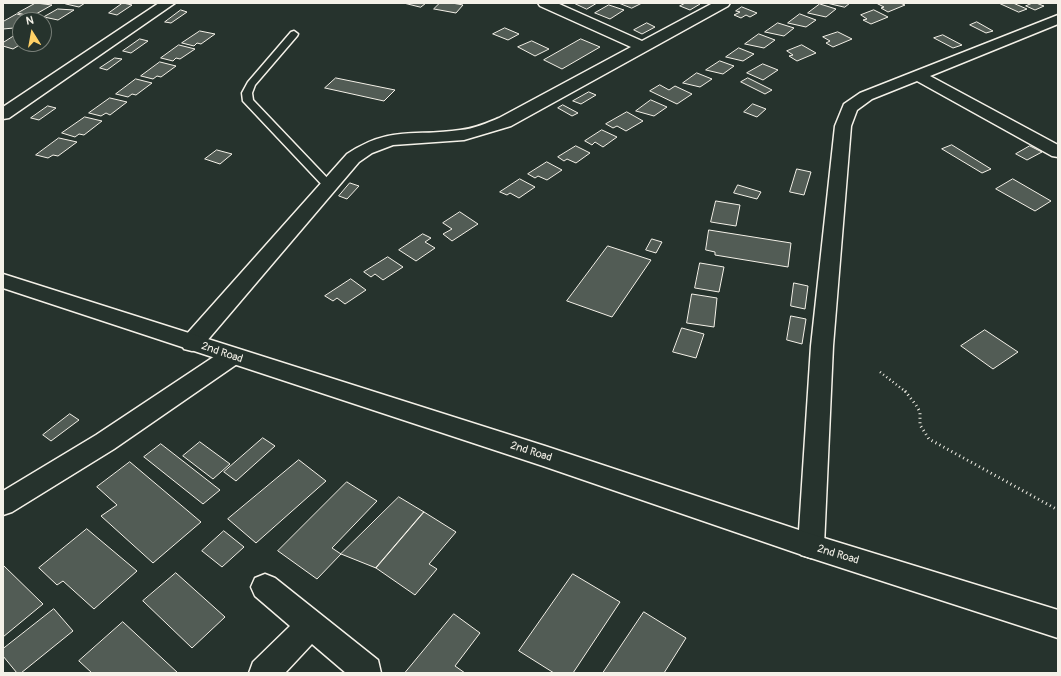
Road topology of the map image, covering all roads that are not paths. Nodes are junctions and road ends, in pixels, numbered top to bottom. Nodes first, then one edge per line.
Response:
1 (168, 3) edge
2 (545, 3) edge
3 (723, 3) edge
4 (1058, 19) edge
5 (1037, 26) junction
6 (294, 34) dead end
7 (1058, 35) edge
8 (643, 47) junction
9 (917, 76) junction
10 (3, 114) edge
11 (1058, 152) edge
12 (329, 186) junction
13 (3, 281) edge
14 (192, 342) junction
15 (232, 356) junction
16 (3, 504) edge
17 (811, 546) junction
18 (265, 587) dead end
19 (1058, 624) edge
20 (311, 626) junction
21 (367, 671) dead end
22 (264, 673) edge

1 - 10 street
2 - 8 street
3 - 8 street
4 - 5 street
5 - 7 street
5 - 9 street
6 - 12 lane
8 - 12 street
9 - 11 street
9 - 17 street
12 - 14 street
13 - 14 street, 2nd Road
14 - 15 street, 2nd Road
15 - 16 street
15 - 17 street, 2nd Road
17 - 19 street, 2nd Road
18 - 20 street
20 - 21 street
20 - 22 street

